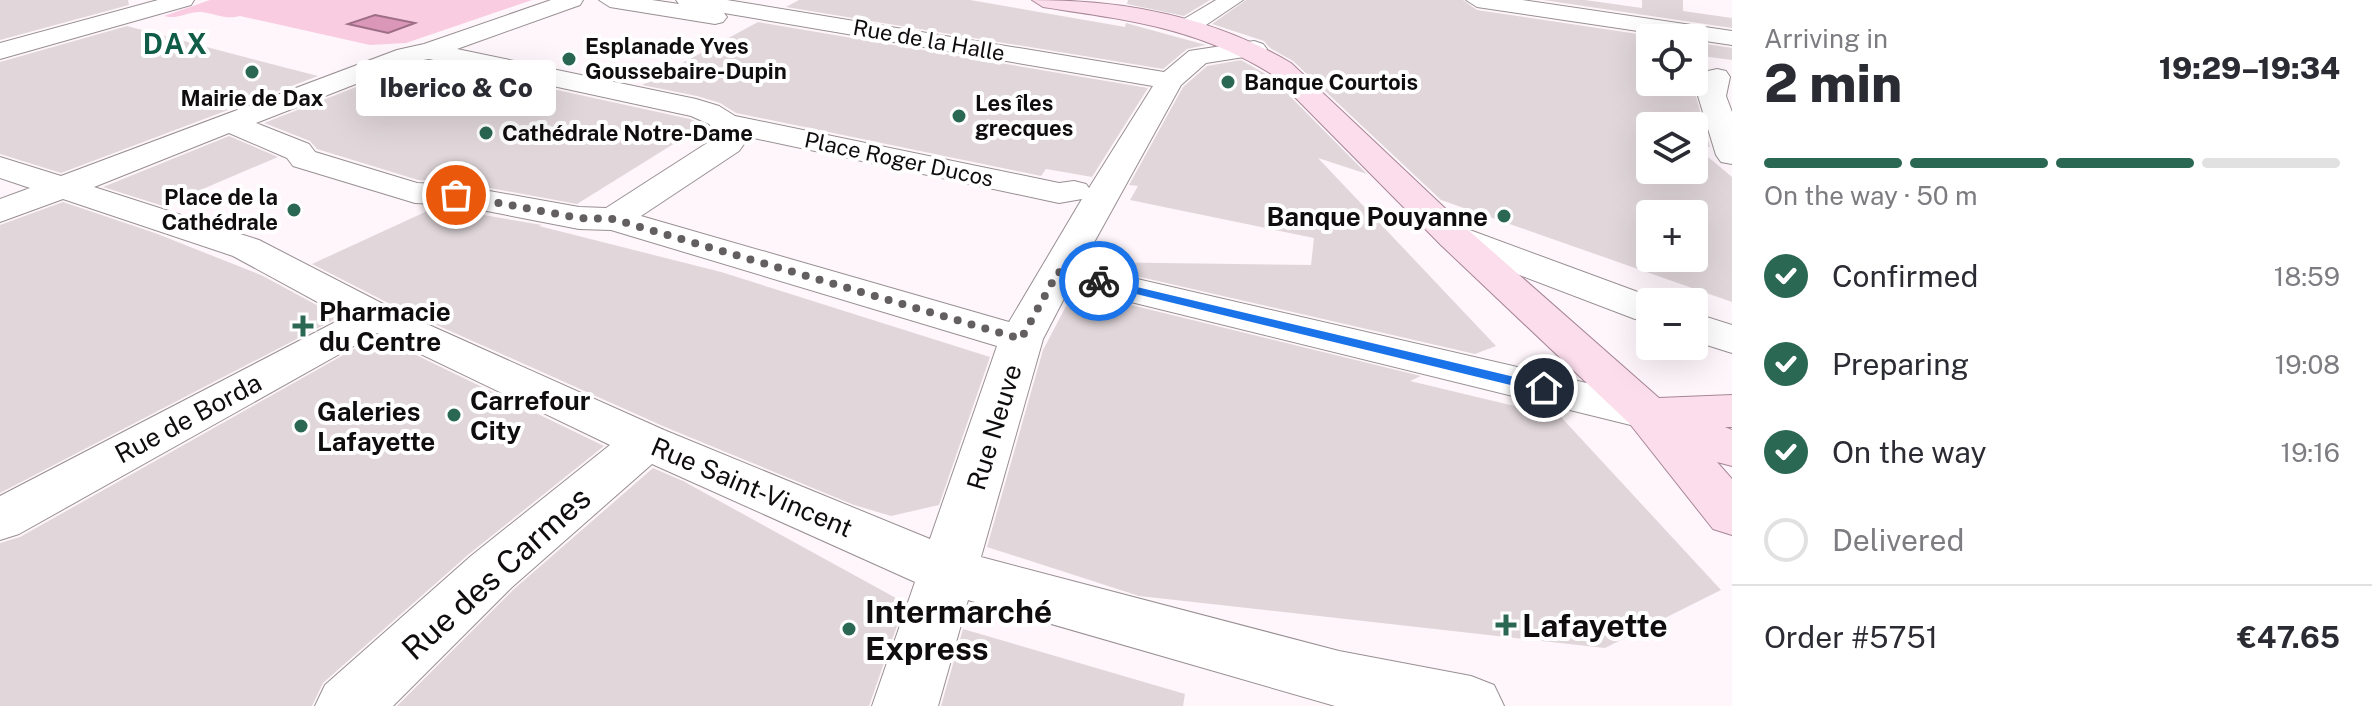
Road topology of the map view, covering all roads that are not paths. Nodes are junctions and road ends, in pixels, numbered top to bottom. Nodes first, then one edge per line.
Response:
1 (183, 0) edge
2 (572, 0) edge
3 (610, 0) edge
4 (1043, 0) edge
5 (1232, 0) edge
6 (1477, 0) edge
7 (77, 4) dead end
8 (697, 6) edge
9 (126, 16) junction
10 (159, 23) dead end
11 (1192, 24) junction
12 (789, 29) dead end
13 (1732, 38) edge
14 (1254, 49) junction
15 (0, 51) edge
16 (417, 53) junction
17 (322, 60) dead end
18 (1717, 77) dead end
19 (1170, 81) junction
20 (230, 123) junction
21 (723, 124) junction
22 (1732, 155) edge
23 (0, 167) edge
24 (61, 189) junction
25 (1074, 191) dead end
26 (0, 211) edge
27 (613, 219) junction
28 (1454, 237) junction
29 (1058, 272) junction
30 (1636, 305) edge
31 (376, 317) junction
32 (1708, 331) edge
33 (1021, 339) junction
34 (1732, 340) edge
35 (1732, 411) edge
36 (1647, 413) junction
37 (646, 442) junction
38 (1732, 449) edge
39 (1732, 515) edge
40 (0, 520) edge
41 (948, 571) junction
42 (1341, 692) edge
43 (348, 706) edge
44 (905, 706) edge
45 (1471, 706) edge

1 - 9 street
2 - 16 street
3 - 8 street
4 - 11 main road
5 - 11 street
6 - 13 street
7 - 9 street
8 - 12 street
8 - 19 street, Rue de la Halle
9 - 10 street
9 - 15 street
11 - 14 main road
14 - 19 street, Rue Neuve
14 - 28 main road
16 - 17 street
16 - 20 street
16 - 21 street, Place Roger Ducos
18 - 22 street
19 - 29 street, Rue Neuve
20 - 24 street
20 - 27 street
21 - 25 street, Place Roger Ducos
21 - 27 street
23 - 24 street, Rue Saint-Vincent
24 - 26 street
24 - 31 street, Rue Saint-Vincent
27 - 33 street
28 - 30 street
28 - 36 main road
29 - 33 street, Rue Neuve
29 - 36 street
31 - 37 street, Rue Saint-Vincent
31 - 40 street, Rue de Borda
32 - 34 street
33 - 41 street, Rue Neuve
35 - 36 main road
36 - 38 main road
36 - 39 main road
37 - 41 street, Rue Saint-Vincent
37 - 43 street, Rue des Carmes
41 - 42 street, Rue Saint-Vincent
41 - 44 street, Rue Neuve
42 - 45 street, Rue Saint-Vincent

